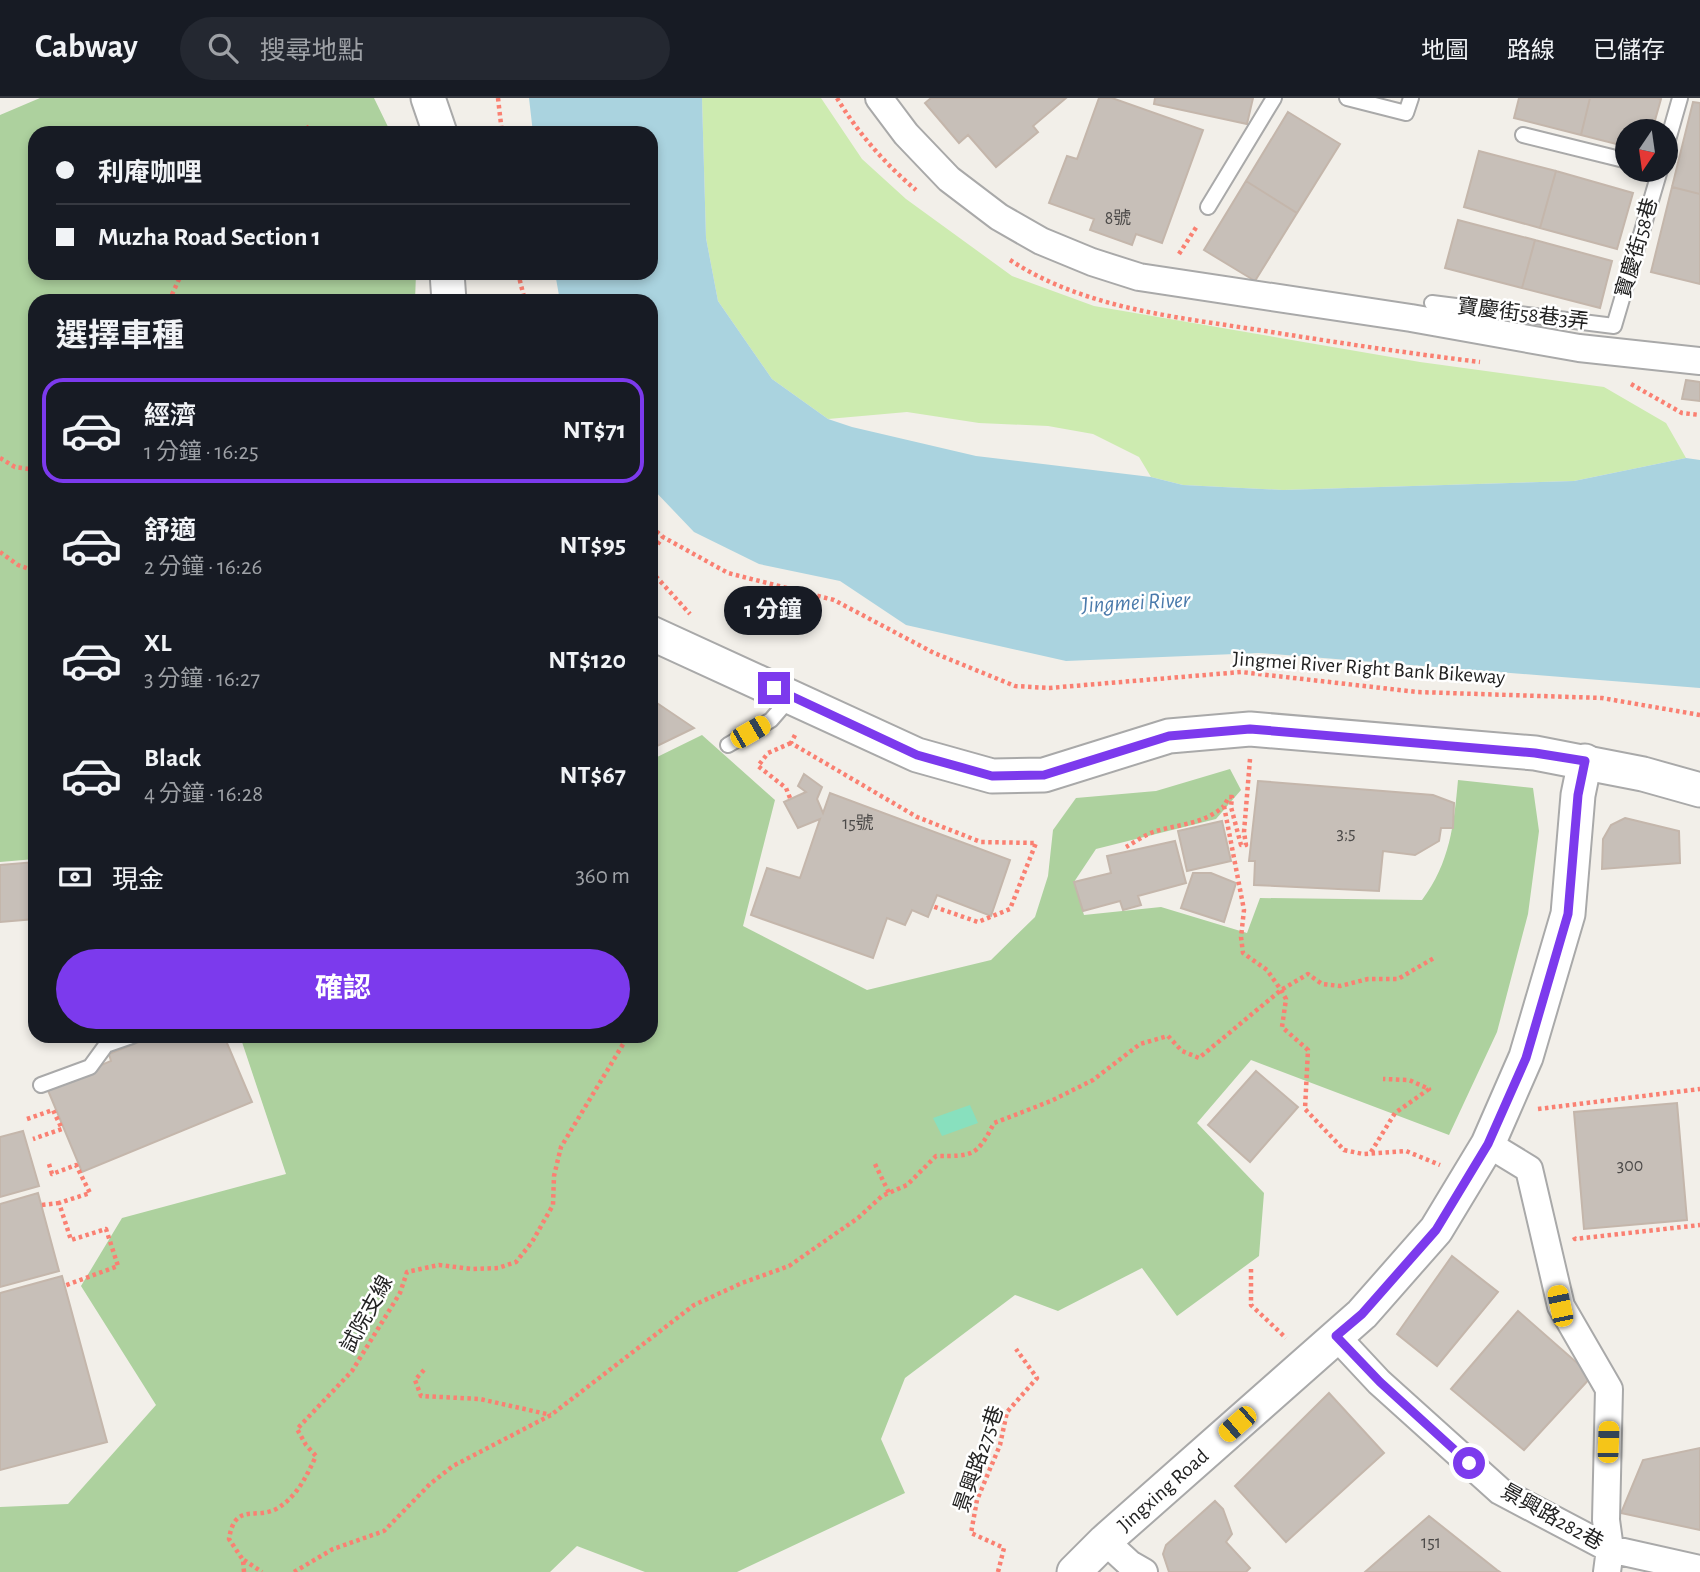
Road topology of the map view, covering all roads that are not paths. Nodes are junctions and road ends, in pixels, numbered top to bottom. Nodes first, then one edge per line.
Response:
1 (428, 98) edge
2 (879, 98) edge
3 (1274, 98) edge
4 (1347, 98) edge
5 (1411, 98) edge
6 (1680, 98) edge
7 (1674, 119) edge
8 (438, 126) edge
9 (1524, 135) dead end
10 (1615, 158) edge
11 (1656, 182) edge
12 (1208, 208) road end
13 (1432, 303) dead end
14 (1614, 326) joint
15 (1700, 361) edge
16 (658, 636) edge
17 (791, 697) junction
18 (728, 745) dead end
19 (1585, 761) junction
20 (1700, 790) edge
21 (112, 1043) edge
22 (41, 1086) dead end
23 (1488, 1144) junction
24 (1336, 1336) junction
25 (1105, 1541) junction
26 (1608, 1561) edge
27 (1700, 1569) edge
28 (1074, 1572) edge
29 (1144, 1572) edge

1 - 8 street
2 - 15 street
3 - 12 lane
4 - 5 lane
6 - 7 lane
9 - 10 lane
11 - 14 lane, 寶慶街58巷
13 - 14 lane, 寶慶街58巷3弄
16 - 17 street
17 - 18 lane
17 - 19 street
19 - 20 street
19 - 23 street, Jingxing Road
21 - 22 lane
23 - 24 street, Jingxing Road
23 - 26 street
24 - 25 street, Jingxing Road
24 - 26 street, 景興路282巷
25 - 28 street, Jingxing Road
25 - 29 street
26 - 27 street, 景興路282巷

